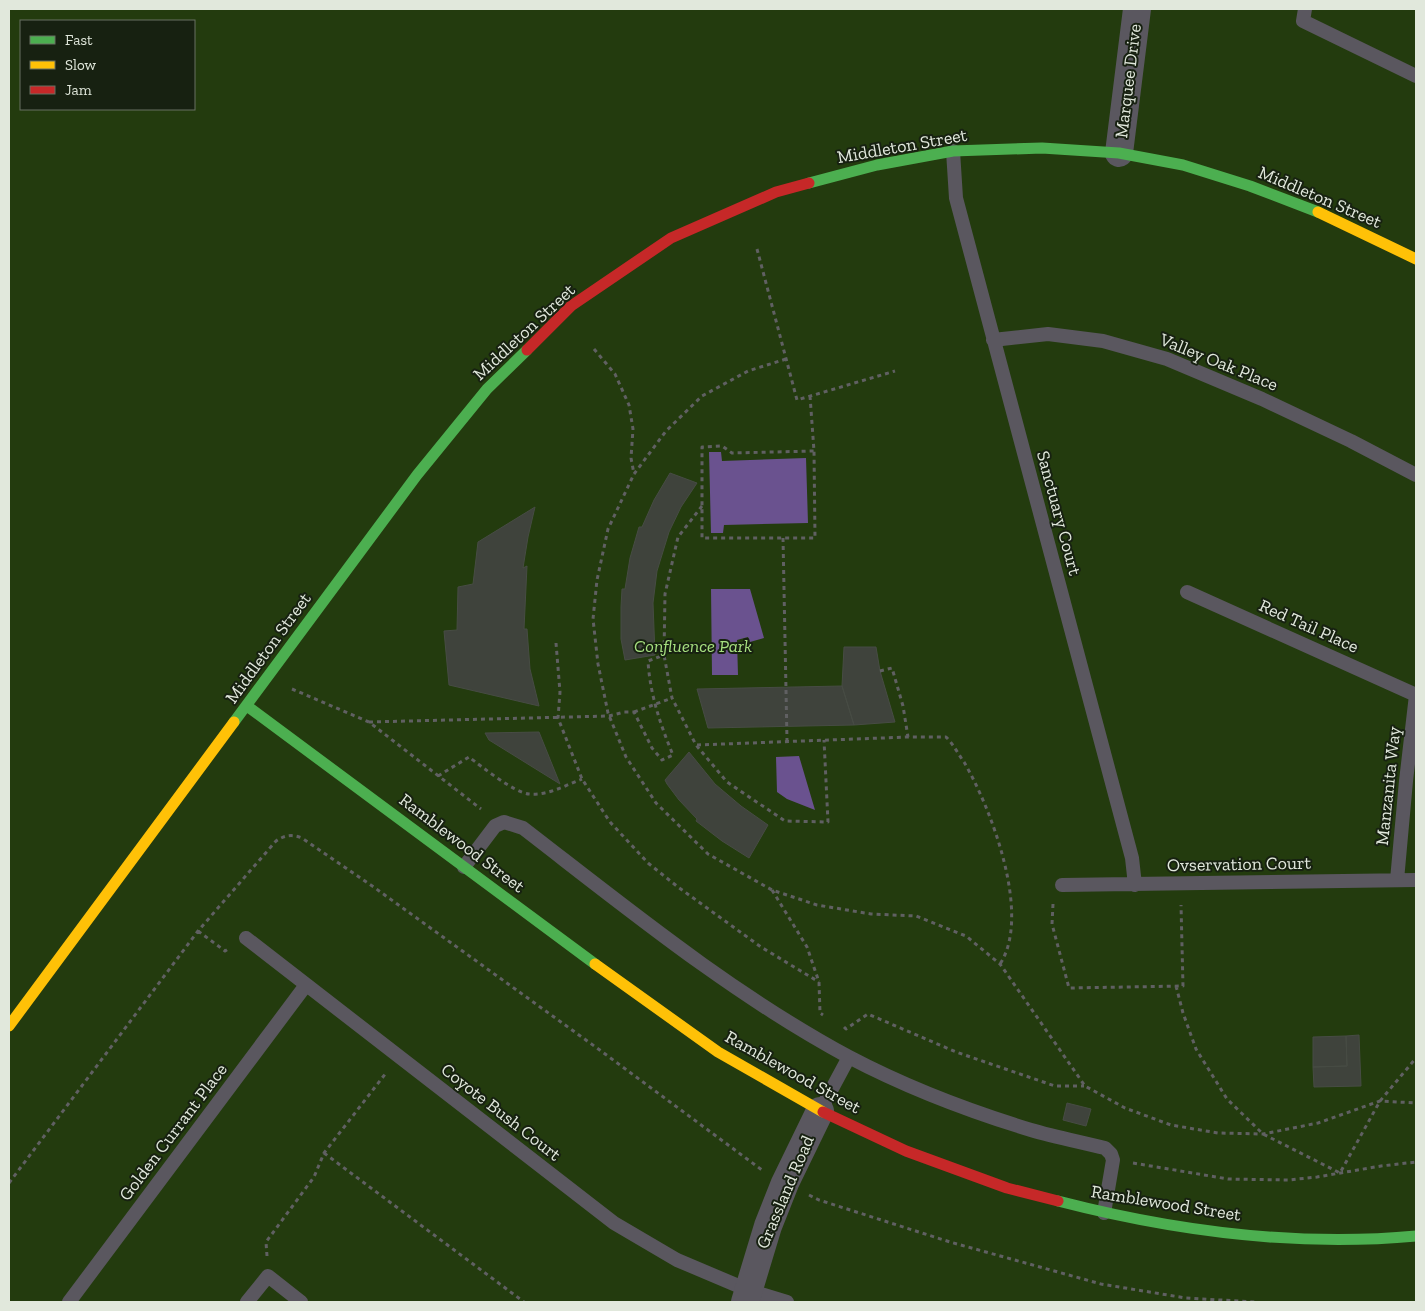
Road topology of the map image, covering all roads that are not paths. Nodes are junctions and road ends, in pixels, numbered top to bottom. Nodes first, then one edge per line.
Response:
1 (1138, 9) edge
2 (1305, 9) edge
3 (1416, 76) edge
4 (953, 151) junction
5 (1119, 153) junction
6 (1416, 259) edge
7 (993, 340) junction
8 (1416, 476) edge
9 (1187, 592) dead end
10 (1416, 695) edge
11 (248, 706) junction
12 (464, 866) junction
13 (1398, 880) junction
14 (1416, 880) edge
15 (1062, 884) road end
16 (1135, 884) junction
17 (246, 938) road end
18 (306, 985) junction
19 (9, 1026) edge
20 (849, 1057) junction
21 (820, 1111) junction
22 (1104, 1213) junction
23 (1416, 1236) edge
24 (747, 1296) edge
25 (69, 1302) edge
26 (247, 1302) edge
27 (301, 1302) edge
28 (787, 1302) edge

1 - 5 street, Marquee Drive
2 - 3 lane
4 - 5 street, Middleton Street
4 - 7 lane, Sanctuary Court
4 - 11 street, Middleton Street
5 - 6 street, Middleton Street
7 - 8 lane, Valley Oak Place
7 - 16 lane, Sanctuary Court
9 - 10 lane, Red Tail Place
10 - 13 lane, Manzanita Way
11 - 12 street, Ramblewood Street
11 - 19 street, Middleton Street
12 - 20 lane
12 - 21 street, Ramblewood Street
13 - 14 lane, Ovservation Court
13 - 16 lane, Ovservation Court
15 - 16 lane, Ovservation Court
17 - 18 lane, Coyote Bush Court
18 - 24 lane, Coyote Bush Court
18 - 25 lane, Golden Currant Place
20 - 21 lane
20 - 22 lane
21 - 22 street, Ramblewood Street
21 - 24 street, Grassland Road
22 - 23 street, Ramblewood Street
24 - 28 lane, Coyote Bush Court
26 - 27 lane

